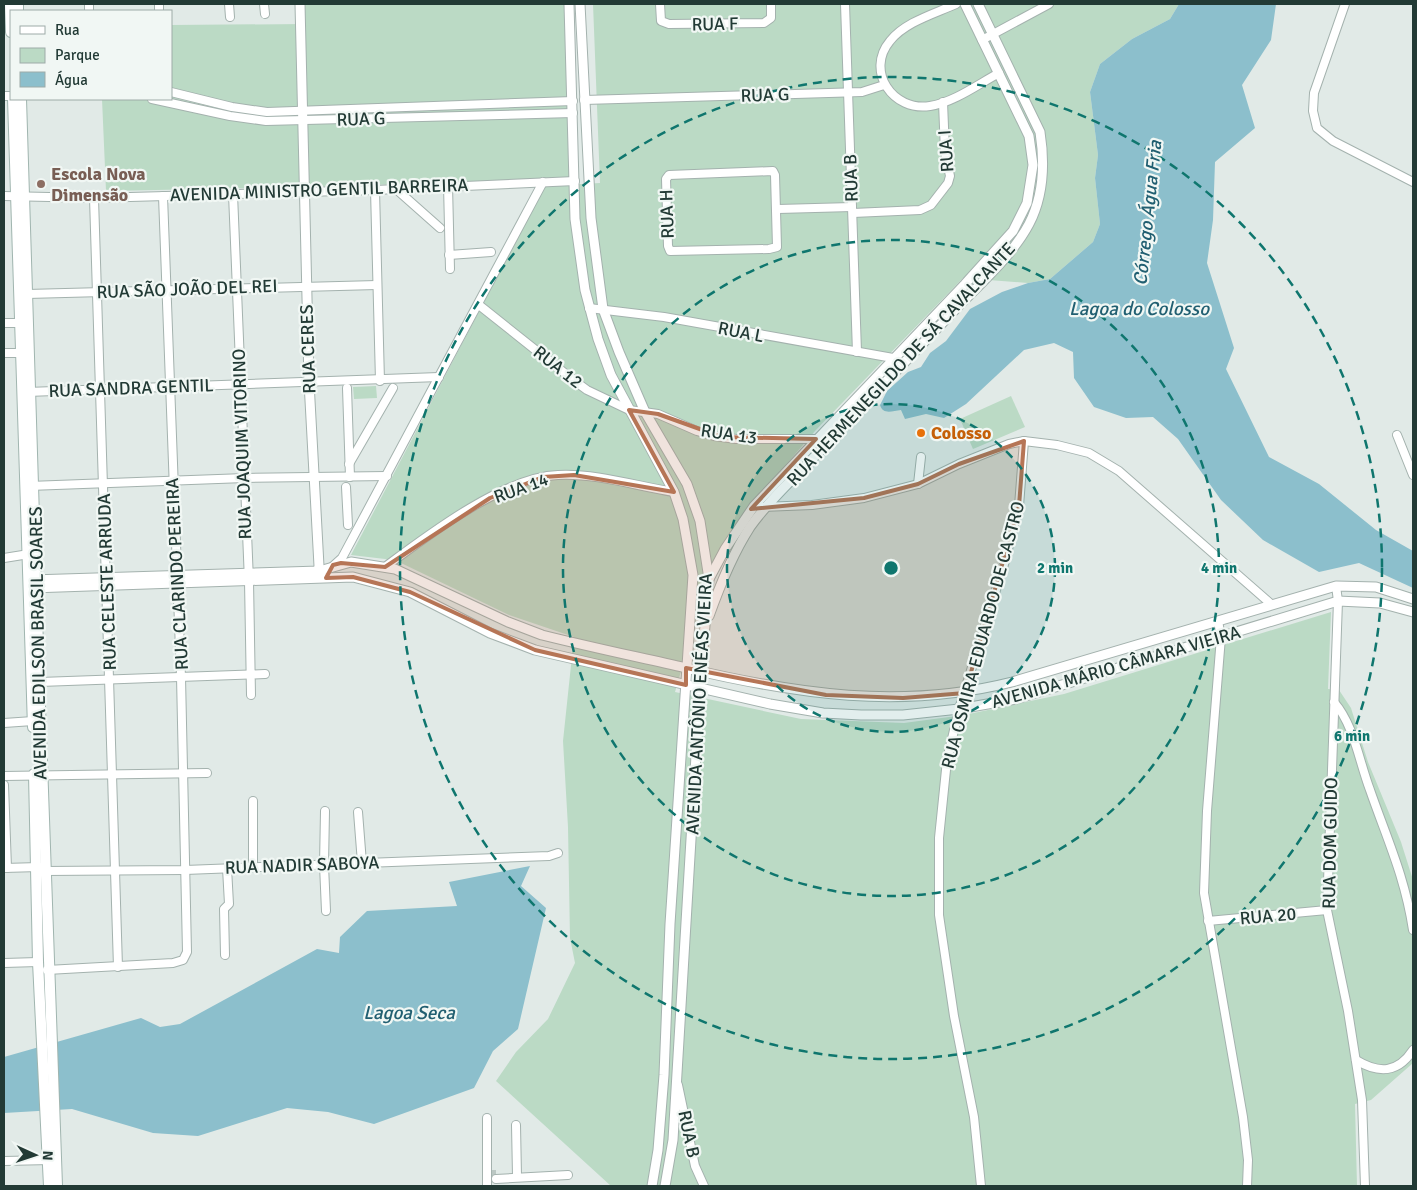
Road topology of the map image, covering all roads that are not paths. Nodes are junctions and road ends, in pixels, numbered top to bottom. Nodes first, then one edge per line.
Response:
1 (229, 4) edge
2 (264, 4) edge
3 (300, 4) edge
4 (569, 4) edge
5 (580, 4) edge
6 (660, 4) edge
7 (770, 4) edge
8 (845, 4) edge
9 (956, 4) edge
10 (965, 4) edge
11 (978, 4) edge
12 (1049, 4) edge
13 (1344, 4) edge
14 (265, 14) dead end
15 (230, 17) dead end
16 (993, 34) junction
17 (982, 40) junction
18 (999, 74) junction
19 (884, 85) junction
20 (172, 92) edge
21 (848, 92) junction
22 (12, 100) edge
23 (21, 100) edge
24 (157, 100) edge
25 (584, 100) junction
26 (573, 101) junction
27 (943, 102) junction
28 (573, 113) junction
29 (303, 116) junction
30 (575, 181) junction
31 (543, 182) junction
32 (1413, 182) edge
33 (448, 185) junction
34 (396, 189) junction
35 (375, 190) junction
36 (303, 192) junction
37 (233, 194) junction
38 (4, 196) edge
39 (163, 196) junction
40 (20, 197) junction
41 (94, 198) junction
42 (778, 209) junction
43 (852, 210) junction
44 (440, 228) dead end
45 (491, 252) dead end
46 (450, 255) junction
47 (450, 269) dead end
48 (377, 285) junction
49 (306, 286) junction
50 (236, 288) junction
51 (166, 290) junction
52 (97, 292) junction
53 (27, 294) junction
54 (479, 305) junction
55 (589, 308) junction
56 (603, 309) junction
57 (4, 323) edge
58 (20, 323) junction
59 (857, 352) junction
60 (21, 353) junction
61 (4, 354) edge
62 (893, 358) junction
63 (439, 377) junction
64 (380, 381) junction
65 (309, 382) junction
66 (240, 383) junction
67 (169, 386) junction
68 (100, 388) junction
69 (347, 388) dead end
70 (393, 388) dead end
71 (26, 392) junction
72 (629, 410) junction
73 (645, 412) junction
74 (1397, 435) dead end
75 (816, 439) junction
76 (1024, 441) junction
77 (921, 457) dead end
78 (349, 464) junction
79 (1413, 475) edge
80 (315, 476) junction
81 (387, 476) junction
82 (245, 478) junction
83 (347, 480) junction
84 (172, 481) junction
85 (103, 482) junction
86 (918, 484) junction
87 (30, 486) junction
88 (674, 492) junction
89 (754, 506) junction
90 (766, 508) junction
91 (348, 524) dead end
92 (29, 554) junction
93 (4, 558) edge
94 (333, 566) junction
95 (385, 566) junction
96 (318, 574) junction
97 (248, 577) junction
98 (326, 578) junction
99 (178, 579) junction
100 (709, 579) junction
101 (107, 582) junction
102 (34, 584) junction
103 (1336, 586) junction
104 (1413, 599) edge
105 (1338, 601) junction
106 (1271, 604) junction
107 (1413, 612) edge
108 (1218, 621) junction
109 (704, 631) junction
110 (1221, 637) junction
111 (686, 668) junction
112 (701, 672) junction
113 (251, 674) junction
114 (265, 674) dead end
115 (181, 677) junction
116 (110, 679) junction
117 (40, 682) junction
118 (686, 685) junction
119 (701, 688) junction
120 (965, 693) junction
121 (250, 695) dead end
122 (1334, 702) junction
123 (959, 710) junction
124 (28, 722) junction
125 (4, 723) edge
126 (207, 773) dead end
127 (182, 774) junction
128 (37, 775) junction
129 (112, 775) junction
130 (4, 776) edge
131 (4, 785) edge
132 (253, 801) dead end
133 (325, 811) dead end
134 (358, 812) dead end
135 (558, 853) dead end
136 (362, 863) junction
137 (324, 864) junction
138 (253, 867) junction
139 (5, 868) edge
140 (41, 868) junction
141 (227, 868) junction
142 (185, 870) junction
143 (115, 871) junction
144 (1327, 910) junction
145 (326, 911) dead end
146 (1208, 921) junction
147 (1413, 930) edge
148 (225, 955) dead end
149 (38, 962) junction
150 (4, 963) edge
151 (118, 967) junction
152 (47, 970) junction
153 (46, 1045) junction
154 (1413, 1050) edge
155 (1356, 1060) junction
156 (677, 1081) junction
157 (487, 1118) dead end
158 (516, 1126) dead end
159 (52, 1160) junction
160 (4, 1162) edge
161 (568, 1175) dead end
162 (517, 1176) junction
163 (492, 1177) edge
164 (49, 1186) edge
165 (57, 1186) edge
166 (652, 1186) edge
167 (665, 1186) edge
168 (704, 1186) edge
169 (981, 1186) edge
170 (1247, 1186) edge
171 (1365, 1186) edge

1 - 15 street
2 - 14 street
3 - 29 street, RUA CERES
4 - 26 street, AVENIDA ANTÔNIO ENÉAS VIEIRA
5 - 25 street, AVENIDA ANTÔNIO ENÉAS VIEIRA
6 - 7 street, RUA F
8 - 21 street, RUA B
9 - 19 street
10 - 17 street, RUA HERMENEGILDO DE SÁ CAVALCANTE
11 - 16 street, RUA HERMENEGILDO DE SÁ CAVALCANTE
12 - 16 street
13 - 32 street
16 - 17 street
16 - 90 street, RUA HERMENEGILDO DE SÁ CAVALCANTE
17 - 18 street, RUA HERMENEGILDO DE SÁ CAVALCANTE
18 - 27 street
18 - 62 street, RUA HERMENEGILDO DE SÁ CAVALCANTE
19 - 21 street, RUA G
19 - 27 street
20 - 29 street, RUA G
21 - 25 street, RUA G
21 - 43 street, RUA B
22 - 40 main road, AVENIDA EDILSON BRASIL SOARES
23 - 40 main road, AVENIDA EDILSON BRASIL SOARES
24 - 29 street, RUA G
25 - 56 street, AVENIDA ANTÔNIO ENÉAS VIEIRA
26 - 28 street, AVENIDA ANTÔNIO ENÉAS VIEIRA
26 - 29 street, RUA G
27 - 43 street, RUA I
28 - 29 street, RUA G
28 - 30 street, AVENIDA ANTÔNIO ENÉAS VIEIRA
29 - 36 street, RUA CERES
30 - 31 street, AVENIDA MINISTRO GENTIL BARREIRA
30 - 55 street, AVENIDA ANTÔNIO ENÉAS VIEIRA
31 - 33 street, AVENIDA MINISTRO GENTIL BARREIRA
31 - 54 street
33 - 34 street, AVENIDA MINISTRO GENTIL BARREIRA
33 - 46 street
34 - 35 street, AVENIDA MINISTRO GENTIL BARREIRA
34 - 44 street
35 - 36 street, AVENIDA MINISTRO GENTIL BARREIRA
35 - 48 street
36 - 37 street, AVENIDA MINISTRO GENTIL BARREIRA
36 - 49 street, RUA CERES
37 - 39 street, AVENIDA MINISTRO GENTIL BARREIRA
37 - 50 street, RUA JOAQUIM VITORINO
38 - 40 street, AVENIDA MINISTRO GENTIL BARREIRA
39 - 41 street, AVENIDA MINISTRO GENTIL BARREIRA
39 - 51 street, RUA CLARINDO PEREIRA
40 - 41 street, AVENIDA MINISTRO GENTIL BARREIRA
40 - 53 main road, AVENIDA EDILSON BRASIL SOARES
40 - 58 main road, AVENIDA EDILSON BRASIL SOARES
41 - 52 street, RUA CELESTE ARRUDA
42 - 42 street, RUA H
42 - 43 street
43 - 59 street, RUA B
45 - 46 street
46 - 47 street
48 - 49 street, RUA SÃO JOÃO DEL REI
48 - 64 street
49 - 50 street, RUA SÃO JOÃO DEL REI
49 - 65 street, RUA CERES
50 - 51 street, RUA SÃO JOÃO DEL REI
50 - 66 street, RUA JOAQUIM VITORINO
51 - 52 street, RUA SÃO JOÃO DEL REI
51 - 67 street, RUA CLARINDO PEREIRA
52 - 53 street, RUA SÃO JOÃO DEL REI
52 - 68 street, RUA CELESTE ARRUDA
53 - 71 main road, AVENIDA EDILSON BRASIL SOARES
54 - 63 street
54 - 72 street, RUA 12
55 - 56 street, RUA L
55 - 72 street, AVENIDA ANTÔNIO ENÉAS VIEIRA
56 - 59 street, RUA L
56 - 73 street, AVENIDA ANTÔNIO ENÉAS VIEIRA
57 - 58 street
58 - 60 main road, AVENIDA EDILSON BRASIL SOARES
59 - 62 street, RUA L
60 - 61 street
60 - 71 main road, AVENIDA EDILSON BRASIL SOARES
62 - 75 street, RUA HERMENEGILDO DE SÁ CAVALCANTE
63 - 64 street, RUA SANDRA GENTIL
63 - 81 street
64 - 65 street, RUA SANDRA GENTIL
65 - 66 street, RUA SANDRA GENTIL
65 - 80 street, RUA CERES
66 - 67 street, RUA SANDRA GENTIL
66 - 82 street, RUA JOAQUIM VITORINO
67 - 68 street, RUA SANDRA GENTIL
67 - 84 street, RUA CLARINDO PEREIRA
68 - 71 street, RUA SANDRA GENTIL
68 - 85 street, RUA CELESTE ARRUDA
69 - 78 street
70 - 78 street
71 - 87 main road, AVENIDA EDILSON BRASIL SOARES
72 - 73 street, RUA 12
72 - 88 street, AVENIDA ANTÔNIO ENÉAS VIEIRA
73 - 75 street, RUA 13
73 - 100 street, AVENIDA ANTÔNIO ENÉAS VIEIRA
74 - 79 street
75 - 89 street, RUA HERMENEGILDO DE SÁ CAVALCANTE
76 - 86 street
76 - 106 street
76 - 120 street, RUA OSMIRA EDUARDO DE CASTRO
77 - 86 street
78 - 83 street
80 - 82 street
80 - 83 street
80 - 96 street, RUA CERES
81 - 83 street
81 - 94 street
82 - 84 street
82 - 97 street, RUA JOAQUIM VITORINO
83 - 91 street
84 - 85 street
84 - 99 street, RUA CLARINDO PEREIRA
85 - 87 street
85 - 101 street, RUA CELESTE ARRUDA
86 - 90 street
87 - 92 main road, AVENIDA EDILSON BRASIL SOARES
87 - 102 main road, AVENIDA EDILSON BRASIL SOARES
88 - 95 street, RUA 14
88 - 111 street, AVENIDA ANTÔNIO ENÉAS VIEIRA
89 - 90 street
89 - 100 street, RUA HERMENEGILDO DE SÁ CAVALCANTE
90 - 109 street, RUA HERMENEGILDO DE SÁ CAVALCANTE
92 - 93 street
92 - 102 main road, AVENIDA EDILSON BRASIL SOARES
94 - 95 street, AVENIDA MÁRIO CÂMARA VIEIRA
94 - 96 street, AVENIDA MÁRIO CÂMARA VIEIRA
94 - 98 street
95 - 111 street, AVENIDA MÁRIO CÂMARA VIEIRA
96 - 97 street, AVENIDA MÁRIO CÂMARA VIEIRA
96 - 98 street, AVENIDA MÁRIO CÂMARA VIEIRA
97 - 99 street, AVENIDA MÁRIO CÂMARA VIEIRA
97 - 113 street, RUA JOAQUIM VITORINO
98 - 118 street, AVENIDA MÁRIO CÂMARA VIEIRA
99 - 101 street, AVENIDA MÁRIO CÂMARA VIEIRA
99 - 115 street, RUA CLARINDO PEREIRA
100 - 109 street, AVENIDA ANTÔNIO ENÉAS VIEIRA
101 - 102 street, AVENIDA MÁRIO CÂMARA VIEIRA
101 - 116 street, RUA CELESTE ARRUDA
102 - 117 main road, AVENIDA EDILSON BRASIL SOARES
102 - 124 main road, AVENIDA EDILSON BRASIL SOARES
103 - 104 street, AVENIDA MÁRIO CÂMARA VIEIRA
103 - 105 street, RUA DOM GUIDO
103 - 106 street, AVENIDA MÁRIO CÂMARA VIEIRA
105 - 107 street, AVENIDA MÁRIO CÂMARA VIEIRA
105 - 110 street, AVENIDA MÁRIO CÂMARA VIEIRA
105 - 122 street, RUA DOM GUIDO
106 - 108 street, AVENIDA MÁRIO CÂMARA VIEIRA
108 - 110 street
108 - 120 street, AVENIDA MÁRIO CÂMARA VIEIRA
109 - 112 street, AVENIDA ANTÔNIO ENÉAS VIEIRA
110 - 123 street, AVENIDA MÁRIO CÂMARA VIEIRA
110 - 146 street
111 - 112 street, AVENIDA MÁRIO CÂMARA VIEIRA
111 - 118 street, AVENIDA ANTÔNIO ENÉAS VIEIRA
112 - 119 street, AVENIDA ANTÔNIO ENÉAS VIEIRA
112 - 120 street, AVENIDA MÁRIO CÂMARA VIEIRA
113 - 114 street
113 - 115 street
113 - 121 street, RUA JOAQUIM VITORINO
115 - 116 street
115 - 127 street, RUA CLARINDO PEREIRA
116 - 117 street
116 - 129 street, RUA CELESTE ARRUDA
117 - 128 main road, AVENIDA EDILSON BRASIL SOARES
118 - 119 street, AVENIDA MÁRIO CÂMARA VIEIRA
118 - 166 street, AVENIDA ANTÔNIO ENÉAS VIEIRA
119 - 123 street, AVENIDA MÁRIO CÂMARA VIEIRA
119 - 156 street, AVENIDA ANTÔNIO ENÉAS VIEIRA
120 - 123 street, RUA OSMIRA EDUARDO DE CASTRO
122 - 144 street, RUA DOM GUIDO
122 - 147 street
123 - 169 street, RUA OSMIRA EDUARDO DE CASTRO
124 - 125 street
124 - 128 main road, AVENIDA EDILSON BRASIL SOARES
126 - 127 street
127 - 129 street
127 - 142 street, RUA CLARINDO PEREIRA
128 - 129 street
128 - 130 street
128 - 140 main road, AVENIDA EDILSON BRASIL SOARES
129 - 143 street, RUA CELESTE ARRUDA
131 - 139 street
132 - 138 street
133 - 137 street
134 - 136 street
135 - 136 street, RUA NADIR SABOYA
136 - 137 street, RUA NADIR SABOYA
137 - 138 street, RUA NADIR SABOYA
137 - 145 street
138 - 141 street, RUA NADIR SABOYA
139 - 140 street, RUA NADIR SABOYA
140 - 143 street, RUA NADIR SABOYA
140 - 149 main road, AVENIDA EDILSON BRASIL SOARES
140 - 152 main road, AVENIDA EDILSON BRASIL SOARES
141 - 142 street, RUA NADIR SABOYA
141 - 148 street
142 - 143 street, RUA NADIR SABOYA
142 - 151 street, RUA CLARINDO PEREIRA
143 - 151 street, RUA CELESTE ARRUDA
144 - 146 street, RUA 20
144 - 155 street, RUA DOM GUIDO
146 - 170 street
149 - 150 street
149 - 153 main road, AVENIDA EDILSON BRASIL SOARES
151 - 152 street
152 - 153 main road, AVENIDA EDILSON BRASIL SOARES
153 - 159 main road, AVENIDA EDILSON BRASIL SOARES
154 - 155 street
155 - 171 street, RUA DOM GUIDO
156 - 167 street, AVENIDA ANTÔNIO ENÉAS VIEIRA
156 - 168 street, RUA B
157 - 163 street
158 - 162 street
159 - 160 street
159 - 164 main road, AVENIDA EDILSON BRASIL SOARES
159 - 165 main road, AVENIDA EDILSON BRASIL SOARES
161 - 162 street
162 - 163 street

